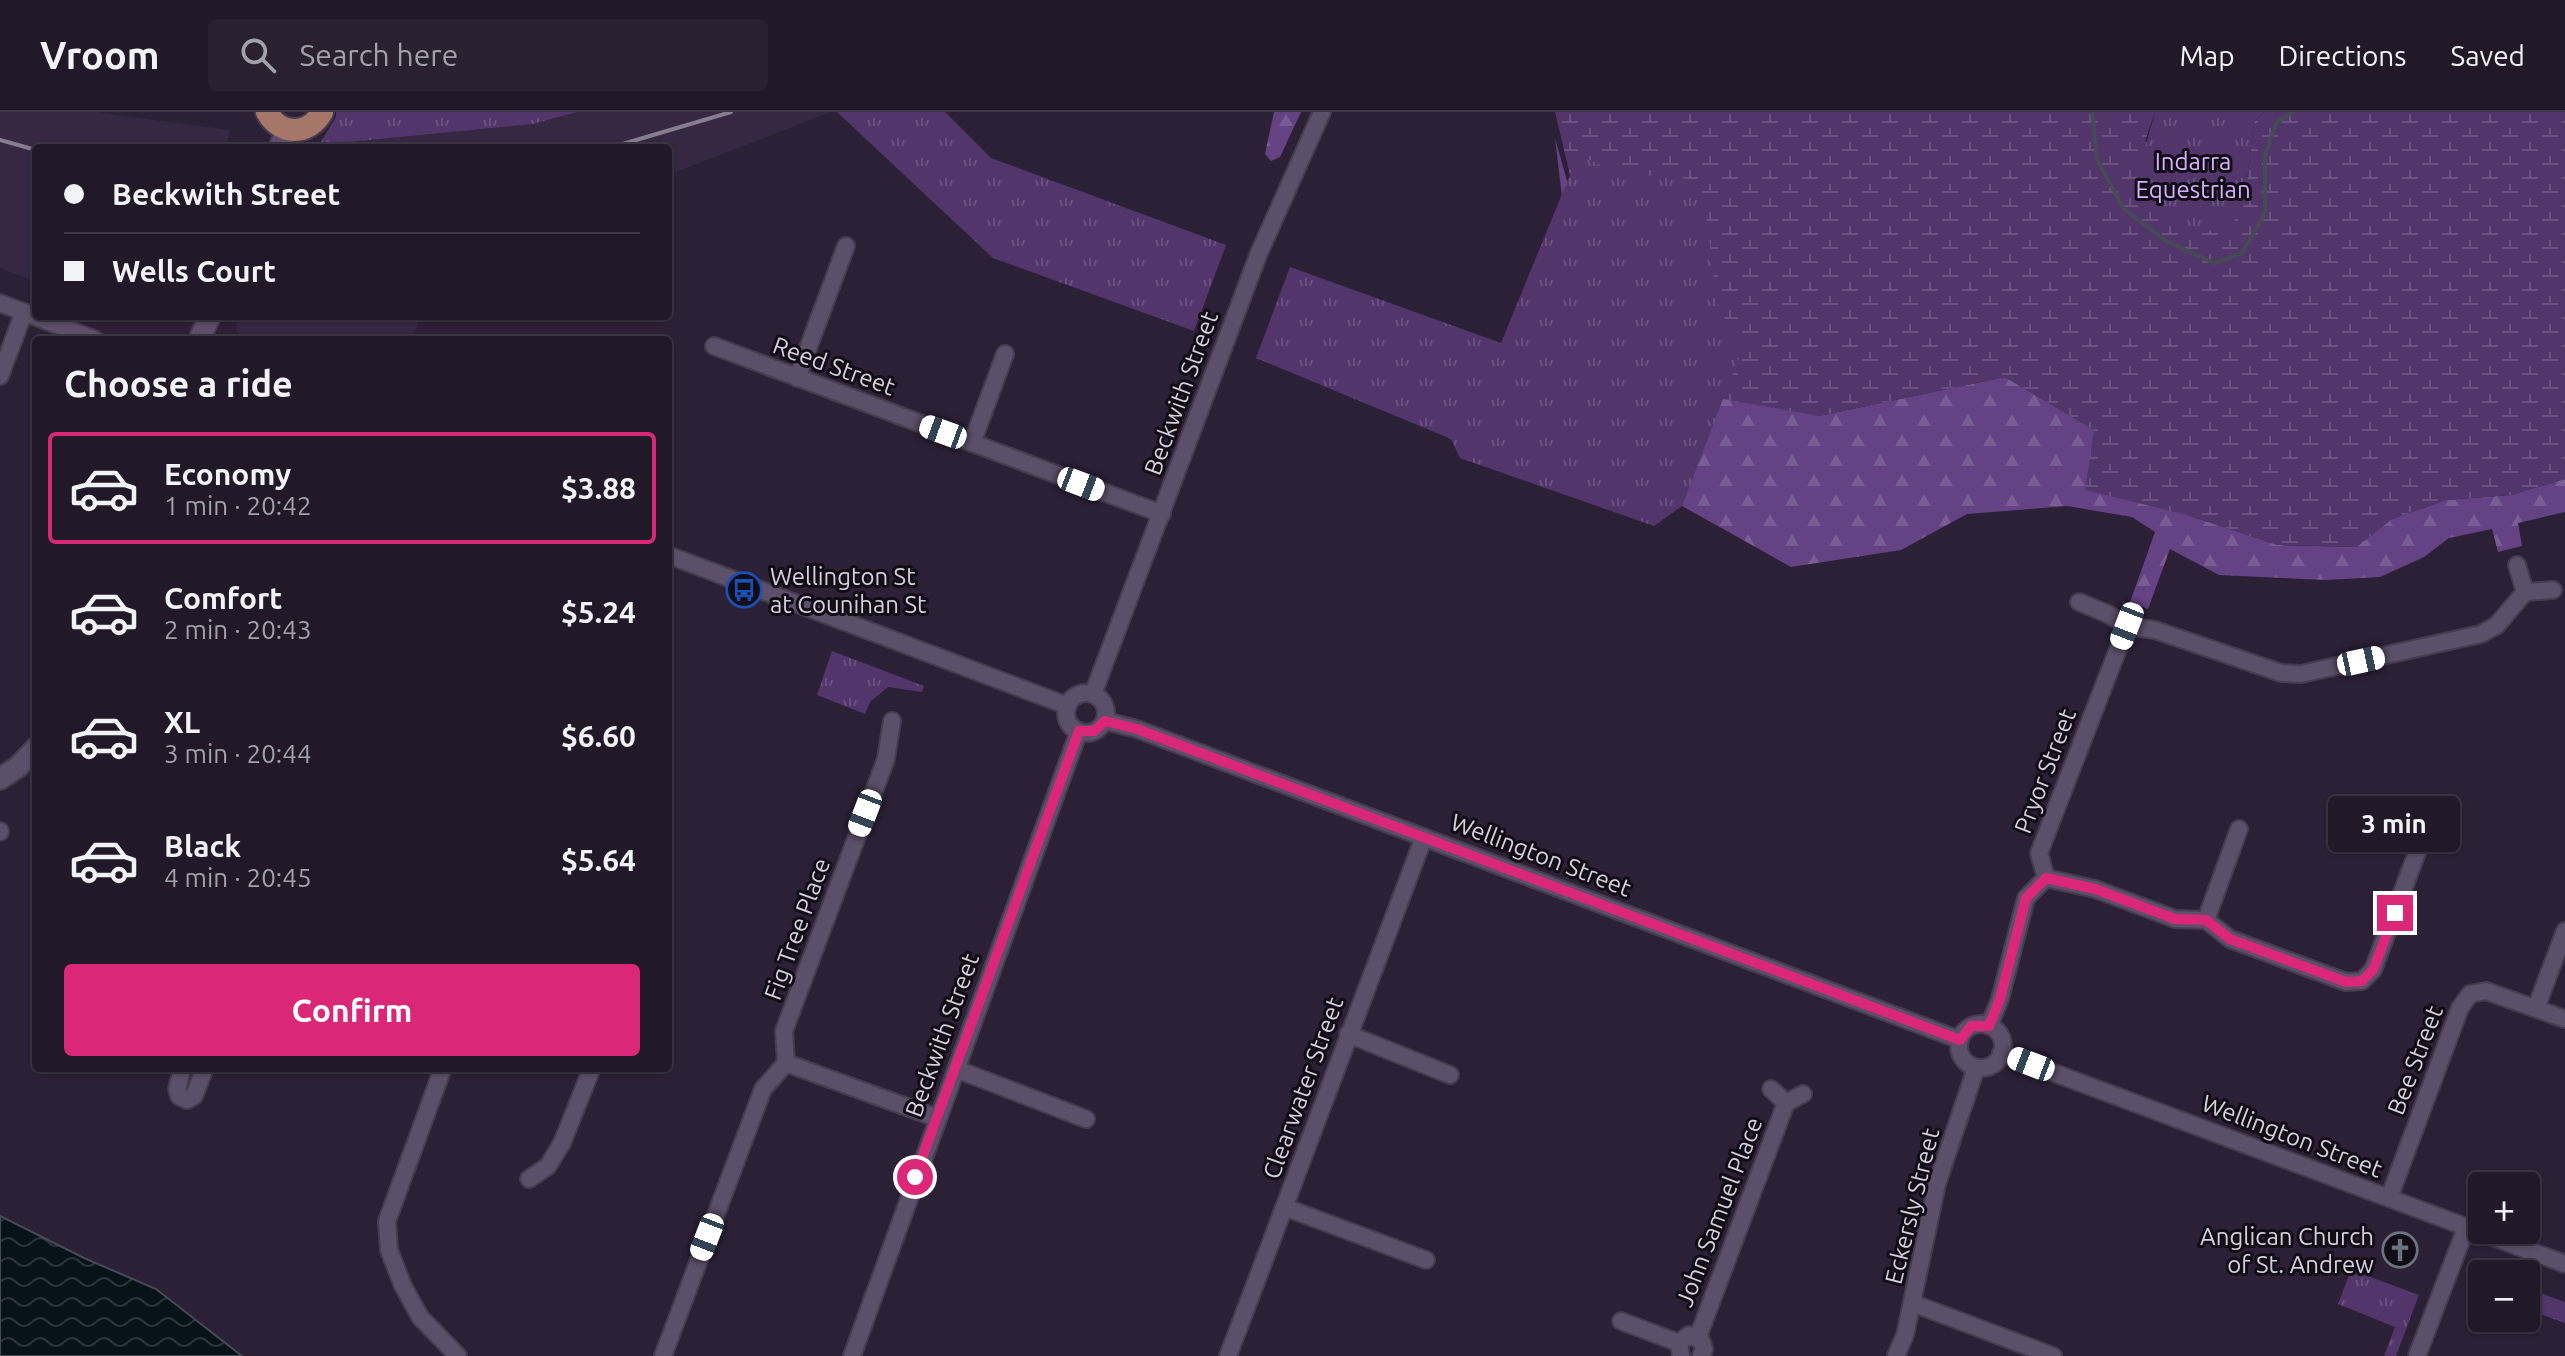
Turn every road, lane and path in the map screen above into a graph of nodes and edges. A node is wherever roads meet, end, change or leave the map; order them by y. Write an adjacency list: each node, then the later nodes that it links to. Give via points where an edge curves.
1 (267, 112): 4 (main road)
2 (322, 112): 4 (main road, via 310,127)
3 (1322, 112): 16 (street, Beckwith Street, via 1259,253)
4 (283, 139)
5 (846, 246): 14 (street)
6 (0, 303): 7 (street)
7 (24, 312): 8 (street); 13 (street)
8 (32, 315)
9 (45, 320): 10 (street)
10 (86, 336)
11 (714, 346): 14 (street, Reed Street)
12 (1005, 354): 15 (street)
13 (0, 376)
14 (797, 378): 15 (street, Reed Street)
15 (972, 443): 16 (street, Reed Street)
16 (1162, 514): 23 (street, Beckwith Street)
17 (672, 557): 24 (street)
18 (2517, 565): 20 (street)
19 (2553, 590): 20 (street)
20 (2525, 592): 22 (street, via 2497,625 2481,634 2301,674 2281,673 2155,630)
21 (2079, 602): 22 (street)
22 (2127, 626): 33 (street, Pryor Street, via 2039,853)
23 (1093, 694): 24 (street, via 1078,695); 26 (street, via 1105,705)
24 (1068, 706): 27 (street, via 1068,721)
25 (892, 721): 42 (street, Fig Tree Place, via 886,759 784,1031)
26 (1105, 721): 27 (street, via 1094,731); 32 (street, Wellington Street)
27 (1079, 731): 44 (street, Beckwith Street)
28 (32, 752): 29 (street)
29 (0, 779)
30 (2427, 826): 34 (street, via 2373,970 2362,981 2346,982 2230,939)
31 (2239, 829): 34 (street)
32 (1424, 837): 39 (street, Clearwater Street); 40 (street, Wellington Street)
33 (2046, 878): 34 (street, via 2095,889 2175,919); 38 (street, via 2026,898)
34 (2206, 920)
35 (2565, 931): 36 (street)
36 (2536, 1008): 37 (street); 56 (street, Bee Street, via 2486,991 2465,998)
37 (2565, 1019)
38 (1989, 1026): 40 (street, via 1971,1026); 41 (street, via 2000,1037)
39 (1348, 1034): 49 (street); 57 (street, Clearwater Street)
40 (1960, 1040): 43 (street, via 1962,1057)
41 (2001, 1053): 43 (street, via 1991,1065); 56 (street, Wellington Street)
42 (786, 1063): 53 (street); 66 (street, via 763,1089)
43 (1976, 1068): 61 (street, Eckersly Street, via 1937,1184)
44 (956, 1069): 53 (street, Beckwith Street); 54 (street)
45 (181, 1072): 46 (street, via 177,1089 187,1100 194,1096)
46 (203, 1072)
47 (442, 1072): 65 (street, via 387,1221 389,1250 403,1286 420,1317)
48 (590, 1072): 55 (street, via 562,1143 548,1166)
49 (1450, 1075)
50 (1771, 1089): 52 (street, John Samuel Place)
51 (1803, 1094): 52 (street, John Samuel Place)
52 (1786, 1103): 64 (street, John Samuel Place)
53 (937, 1118): 67 (street, Beckwith Street)
54 (1086, 1119)
55 (529, 1179)
56 (2389, 1198): 58 (street, Wellington Street)
57 (1284, 1207): 59 (street); 68 (street, Clearwater Street)
58 (2466, 1228): 60 (street, Wellington Street); 71 (street)
59 (1426, 1260)
60 (2565, 1264)
61 (1912, 1303): 69 (street, Eckersly Street); 70 (street)
62 (1621, 1321): 63 (street)
63 (1680, 1349): 64 (street, via 1685,1336)
64 (1703, 1351)
65 (458, 1356)
66 (663, 1356)
67 (852, 1356)
68 (1228, 1356)
69 (1896, 1356)
70 (2053, 1356)
71 (2417, 1356)

